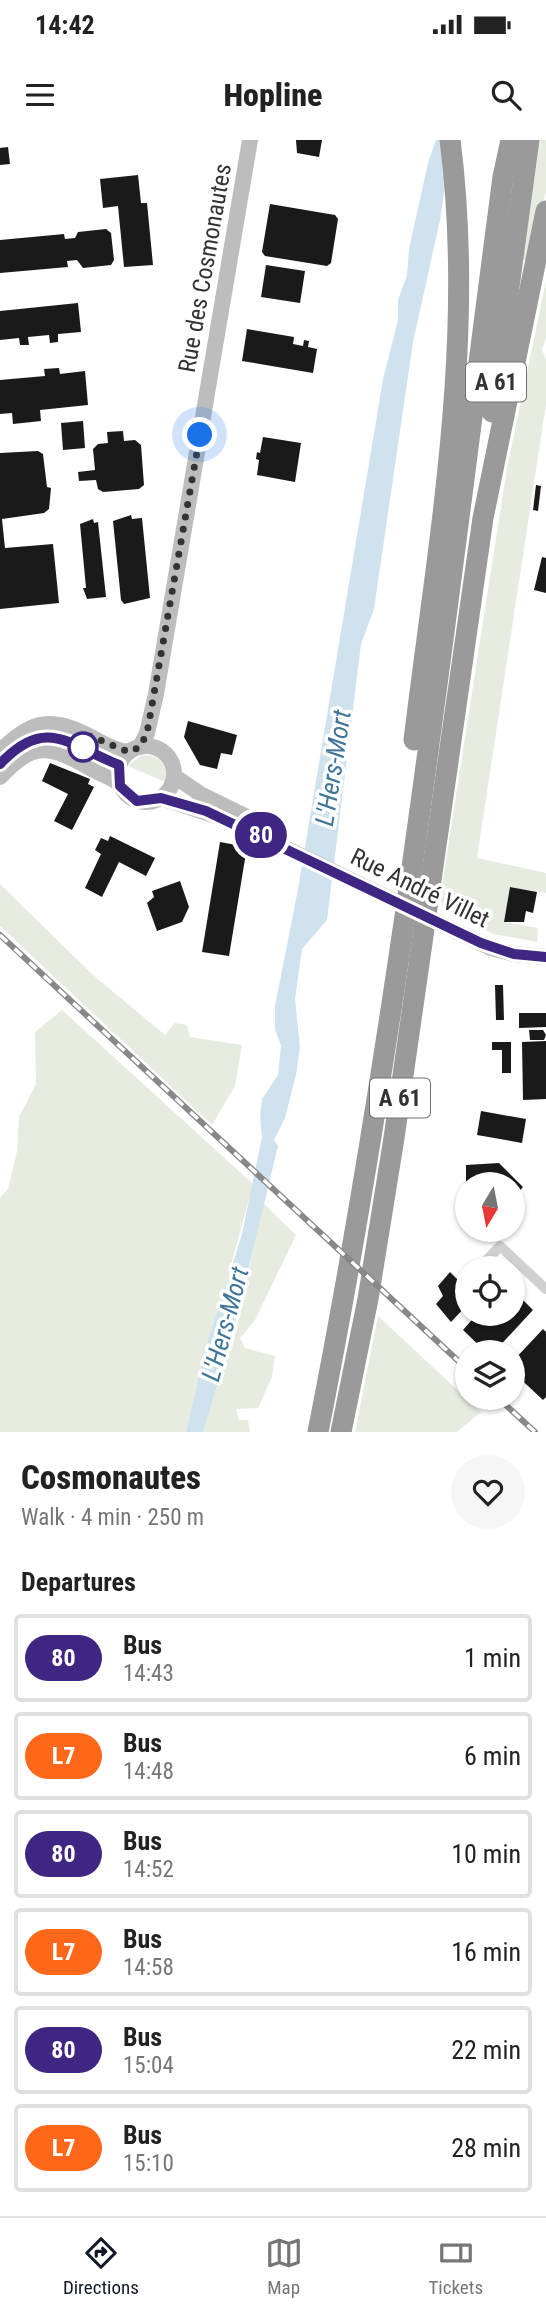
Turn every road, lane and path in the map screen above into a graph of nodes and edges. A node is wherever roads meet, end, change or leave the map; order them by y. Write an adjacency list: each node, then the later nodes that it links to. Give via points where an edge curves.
1 (250, 140): 11 (main road, Rue des Cosmonautes)
2 (450, 140): 21 (highway, via 460,291 453,425)
3 (505, 140): 6 (highway, A 61)
4 (511, 140): 6 (highway)
5 (529, 140): 10 (highway, A 61, via 491,421)
6 (503, 177): 21 (highway, A 61)
7 (546, 211): 9 (highway)
8 (546, 251): 9 (highway)
9 (520, 338): 10 (highway)
10 (483, 517): 29 (highway, A 61, via 373,1270)
11 (156, 694): 12 (main road, Rue des Cosmonautes, via 147,733); 14 (main road, Rue des Cosmonautes)
12 (134, 749): 13 (main road, via 110,747 68,726 50,723 19,733); 14 (main road); 17 (main road, via 119,765)
13 (1, 750)
14 (162, 752): 15 (main road, via 171,762)
15 (174, 776): 18 (main road); 19 (main road, Rue André Villet)
16 (0, 777): 17 (main road, via 31,751 57,751)
17 (119, 783): 18 (main road, via 137,801)
18 (161, 798): 19 (main road, Rue André Villet)
19 (278, 838): 20 (main road, Rue André Villet)
20 (354, 875): 22 (main road, Rue André Villet, via 497,939); 23 (main road, Rue André Villet, via 491,948)
21 (403, 885): 28 (highway, A 61, via 388,1030)
22 (546, 946)
23 (546, 957)
24 (491, 1256): 25 (street, via 499,1246)
25 (510, 1256)
26 (525, 1270): 27 (street)
27 (546, 1289)
28 (318, 1432)
29 (341, 1432)

